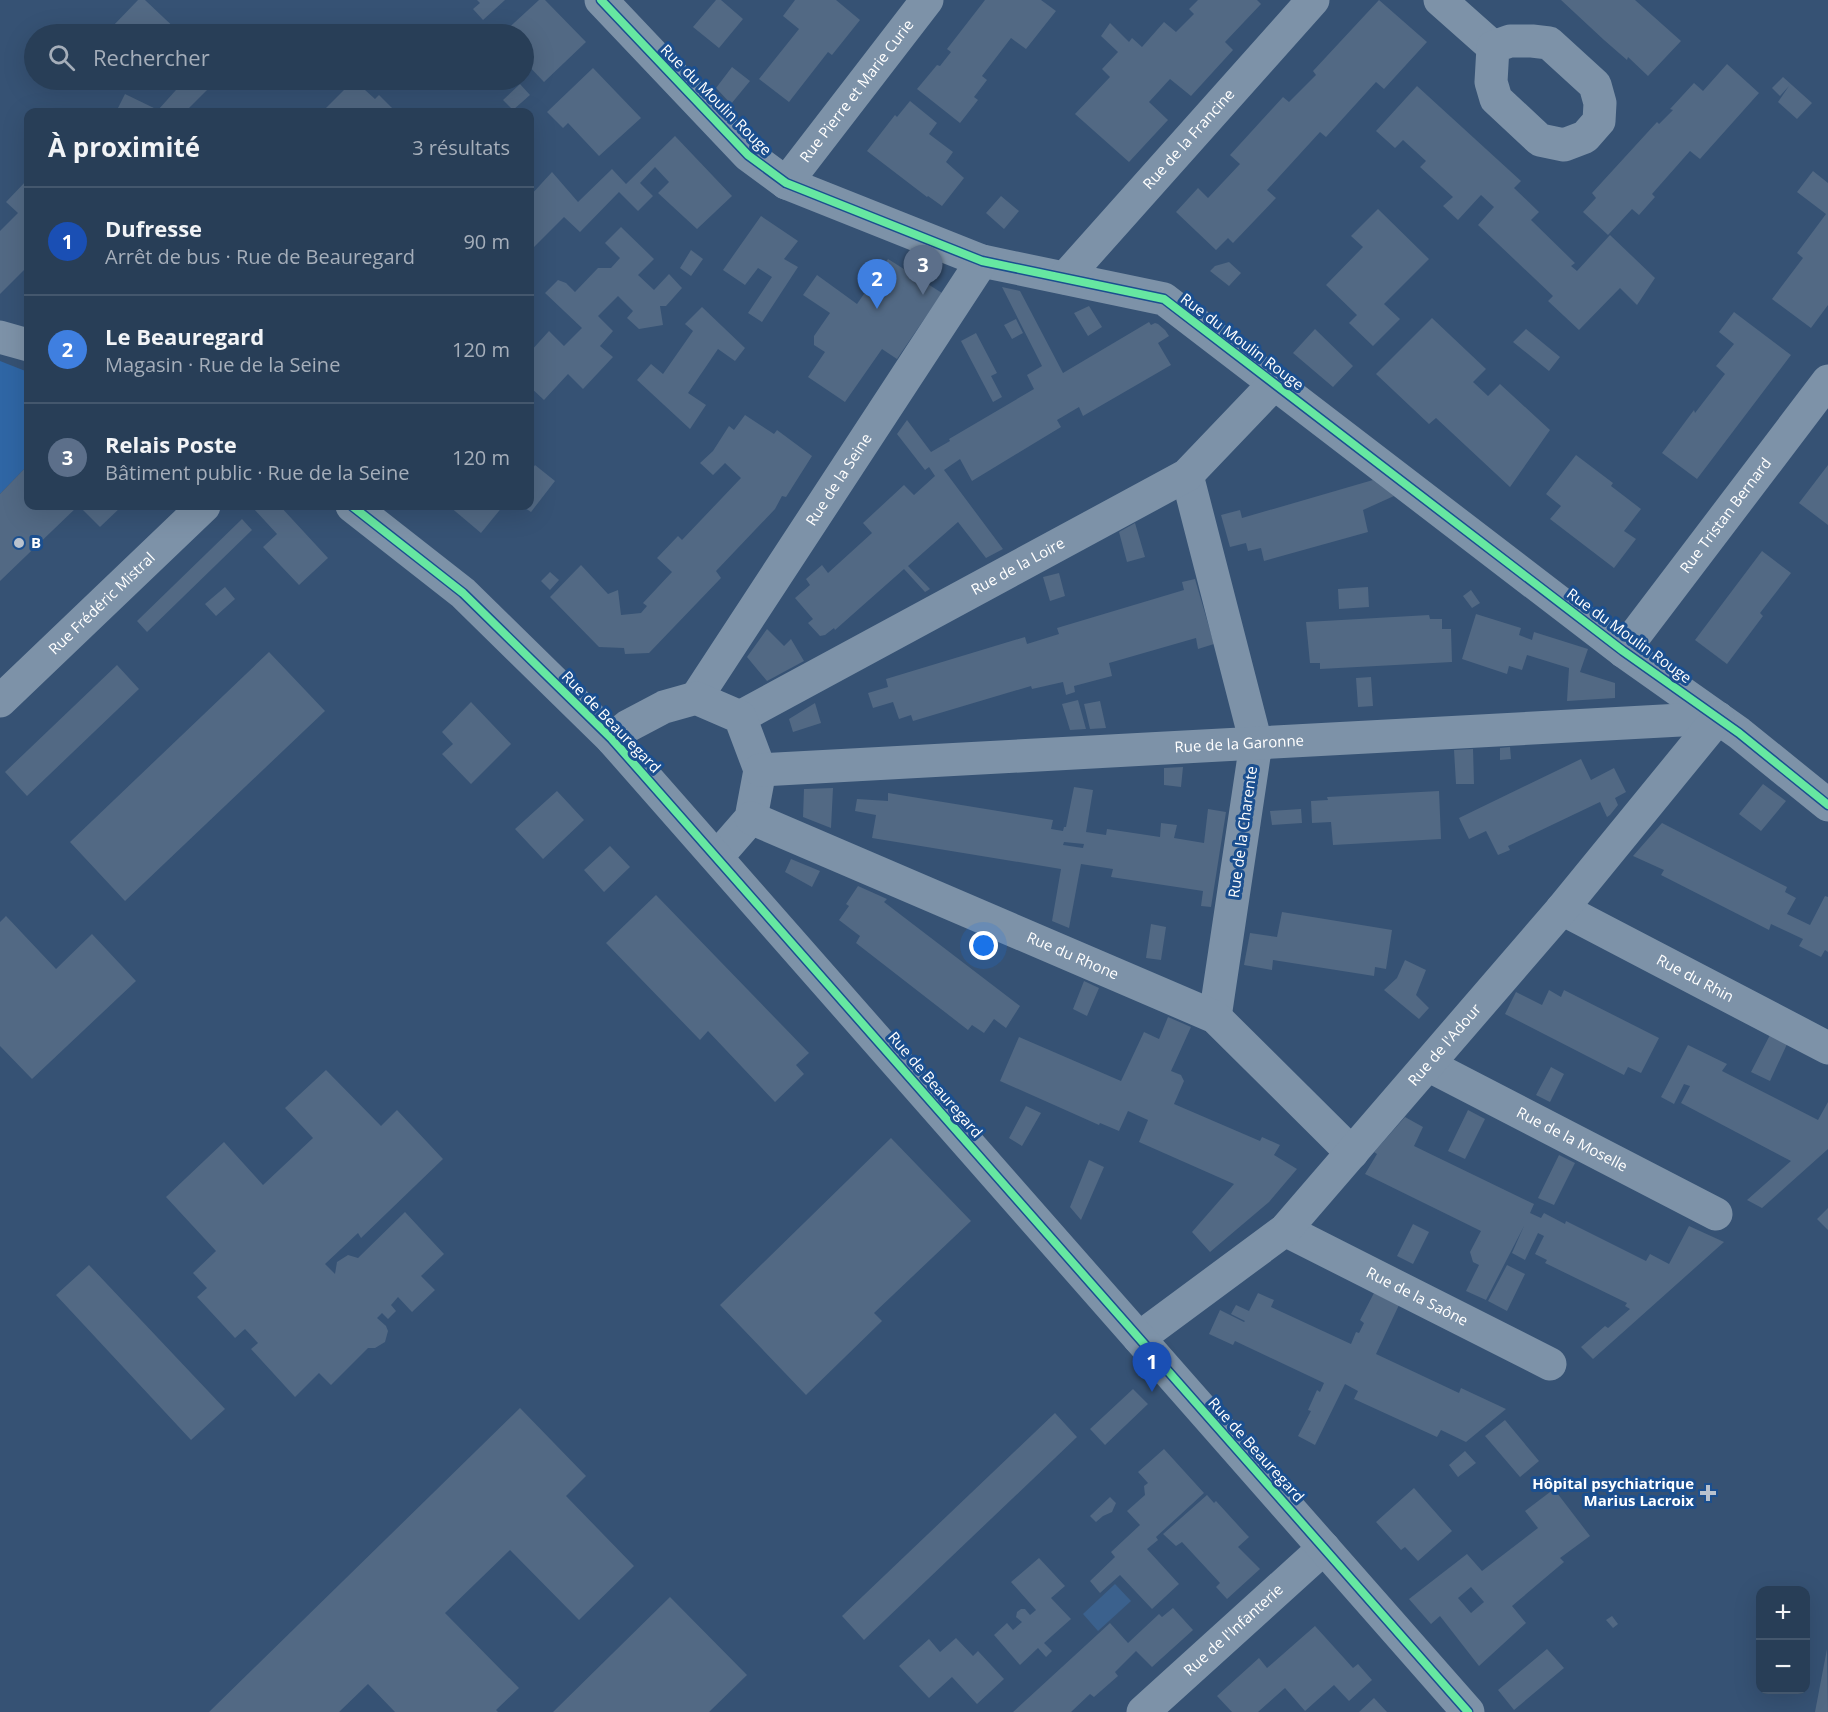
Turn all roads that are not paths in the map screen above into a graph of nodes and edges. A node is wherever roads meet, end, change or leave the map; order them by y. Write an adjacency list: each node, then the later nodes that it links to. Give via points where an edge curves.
1 (600, 0): 6 (street, Rue du Moulin Rouge, via 748,155)
2 (927, 0): 6 (street, Rue Pierre et Marie Curie)
3 (1313, 0): 8 (street, Rue de la Francine)
4 (1440, 0): 5 (street)
5 (1493, 47)
6 (786, 183): 7 (street, Rue du Moulin Rouge)
7 (982, 261): 8 (street, Rue du Moulin Rouge); 17 (street, Rue de la Seine)
8 (1065, 278): 12 (street, Rue du Moulin Rouge, via 1164,299)
9 (0, 337): 10 (street)
10 (24, 344)
11 (1828, 381): 16 (street, Rue Tristan Bernard)
12 (1274, 384): 13 (street, Rue de la Loire); 16 (street, Rue du Moulin Rouge)
13 (1187, 475): 19 (street, Rue de la Loire); 22 (street, Rue de la Charente)
14 (200, 510): 18 (street, Rue Frédéric Mistral)
15 (357, 510): 21 (street, Rue de Beauregard, via 463,593)
16 (1623, 651): 20 (street, Rue du Moulin Rouge)
17 (696, 698): 19 (street); 21 (street, via 664,707)
18 (0, 701)
19 (740, 717): 23 (street)
20 (1718, 718): 22 (street, Rue de la Garonne); 24 (street, Rue du Moulin Rouge); 27 (street, Rue de l'Adour)
21 (612, 739): 26 (street, Rue de Beauregard)
22 (1256, 743): 23 (street, Rue de la Garonne); 28 (street, Rue de la Charente)
23 (760, 770): 25 (street)
24 (1828, 804)
25 (751, 818): 26 (street); 28 (street, Rue du Rhone)
26 (717, 857): 34 (street, Rue de Beauregard)
27 (1562, 909): 29 (street, Rue du Rhin); 30 (street, Rue de l'Adour)
28 (1215, 1017): 31 (street, Rue du Rhone)
29 (1828, 1048)
30 (1428, 1065): 31 (street, Rue de l'Adour); 32 (street, Rue de la Moselle)
31 (1352, 1153): 33 (street, Rue de l'Adour)
32 (1716, 1214)
33 (1286, 1230): 34 (street, Rue de l'Adour); 35 (street, Rue de la Saône)
34 (1139, 1338): 36 (street, Rue de Beauregard)
35 (1550, 1364)
36 (1324, 1548): 37 (street, Rue de l'Infanterie); 38 (street, Rue de Beauregard)
37 (1143, 1712)
38 (1468, 1712)

